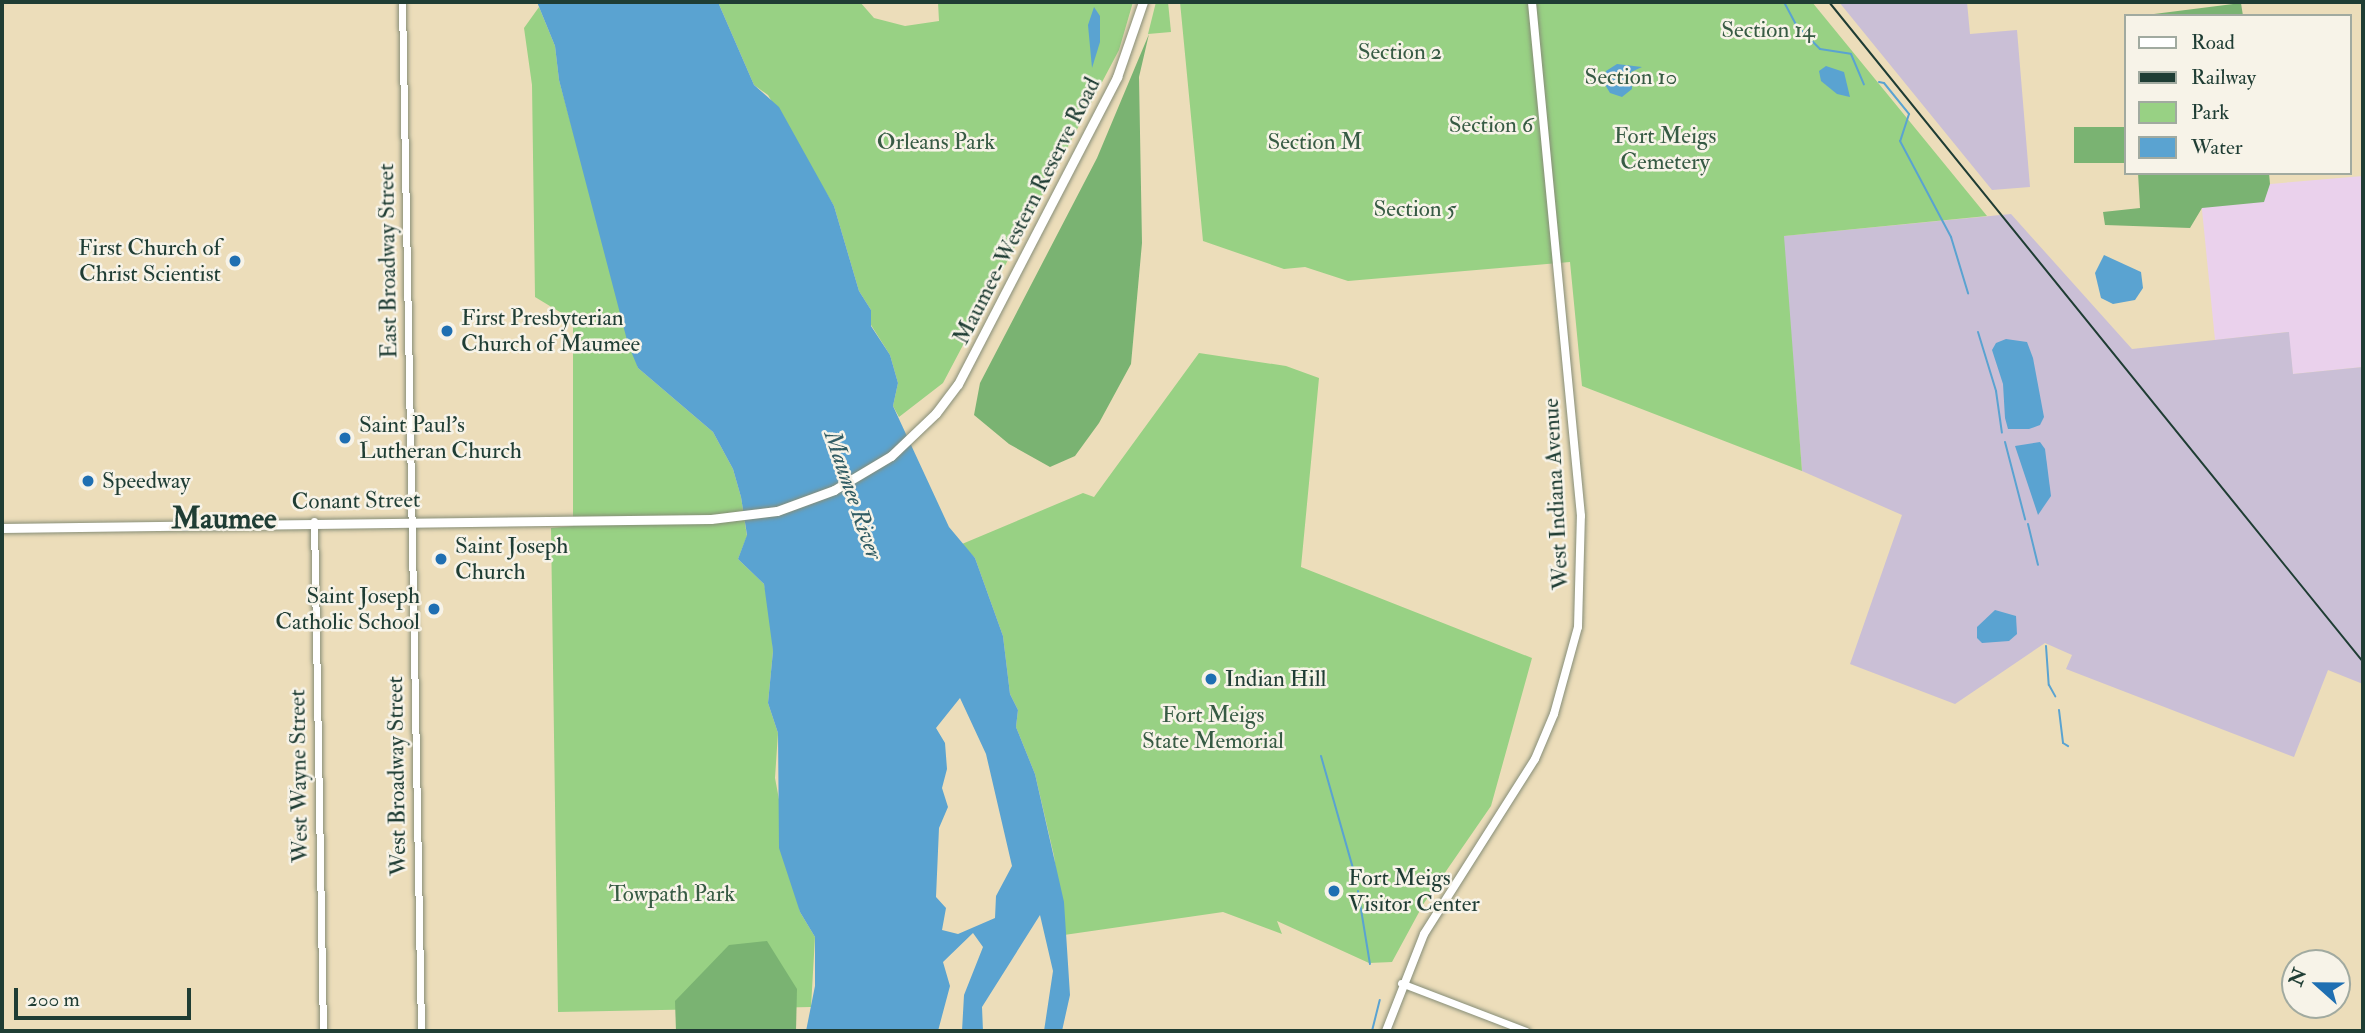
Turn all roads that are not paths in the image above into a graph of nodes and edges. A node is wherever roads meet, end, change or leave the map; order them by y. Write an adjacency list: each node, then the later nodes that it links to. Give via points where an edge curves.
1 (402, 2): 5 (street, East Broadway Street)
2 (1143, 2): 4 (main road, Maumee-Western Reserve Road, via 1117,77 947,401 873,469 822,495 777,511)
3 (1532, 2): 8 (main road, West Indiana Avenue, via 1581,516 1581,603 1567,673 1535,759 1435,916)
4 (711, 519): 5 (main road, Conant Street)
5 (412, 520): 6 (main road, Conant Street); 10 (street, West Broadway Street)
6 (314, 521): 7 (main road, Conant Street); 9 (street, West Wayne Street)
7 (2, 527)
8 (1401, 983): 11 (main road, West Indiana Avenue); 12 (street)
9 (323, 1031)
10 (421, 1031)
11 (1386, 1031)
12 (1527, 1031)

